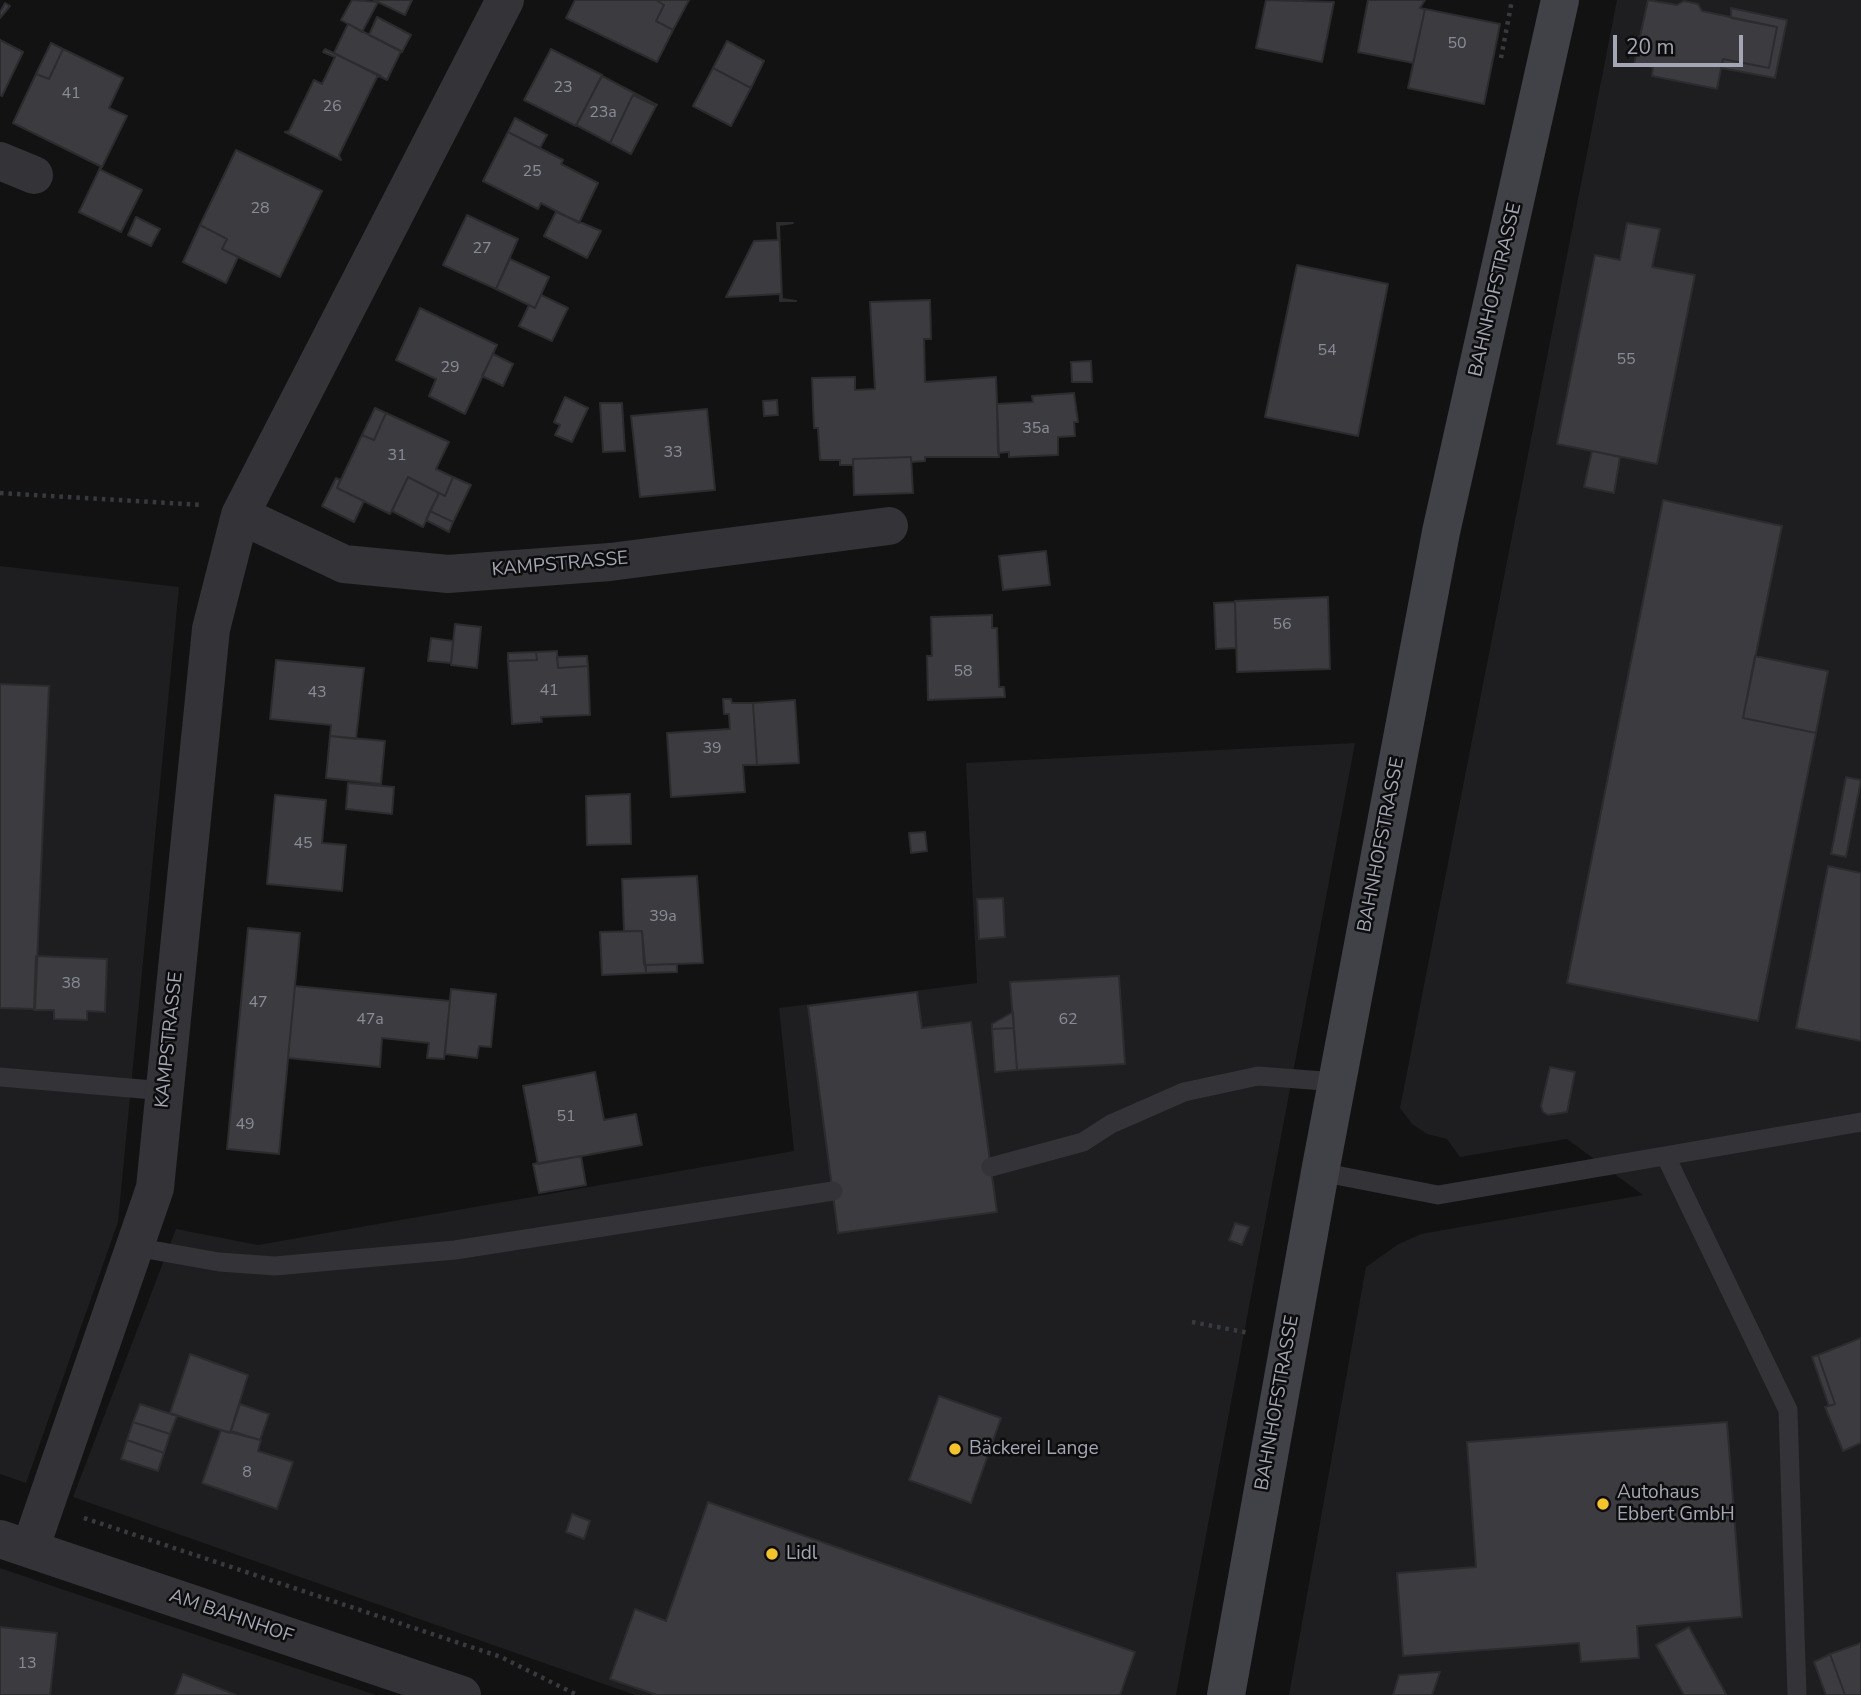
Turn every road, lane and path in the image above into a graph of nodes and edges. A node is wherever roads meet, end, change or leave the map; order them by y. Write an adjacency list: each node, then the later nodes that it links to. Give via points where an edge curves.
1 (505, 0): 4 (street, KAMPSTRASSE)
2 (1560, 0): 7 (main road, BAHNHOFSTRASSE, via 1441,532)
3 (0, 493): 4 (path, via 212,505)
4 (240, 515): 5 (street, KAMPSTRASSE, via 344,564 448,574 610,562); 8 (street, KAMPSTRASSE, via 211,629)
5 (888, 526)
6 (0, 1077): 8 (lane)
7 (1337, 1082): 11 (lane, via 1258,1076 1184,1091 1083,1142); 12 (main road, BAHNHOFSTRASSE)
8 (165, 1091): 14 (street, KAMPSTRASSE, via 155,1188)
9 (1861, 1122): 10 (lane)
10 (1666, 1157): 12 (lane, via 1438,1195); 22 (lane, via 1788,1410)
11 (990, 1167)
12 (1320, 1172): 16 (main road, BAHNHOFSTRASSE)
13 (833, 1191): 14 (lane, via 455,1250 275,1266 219,1262)
14 (135, 1247): 17 (street, KAMPSTRASSE)
15 (1192, 1322): 16 (path)
16 (1289, 1342): 21 (main road, BAHNHOFSTRASSE)
17 (47, 1506): 18 (street, KAMPSTRASSE); 20 (path, via 502,1657)
18 (15, 1544): 19 (street, AM BAHNHOF)
19 (463, 1695)
20 (577, 1695)
21 (1226, 1695)
22 (1797, 1695)

